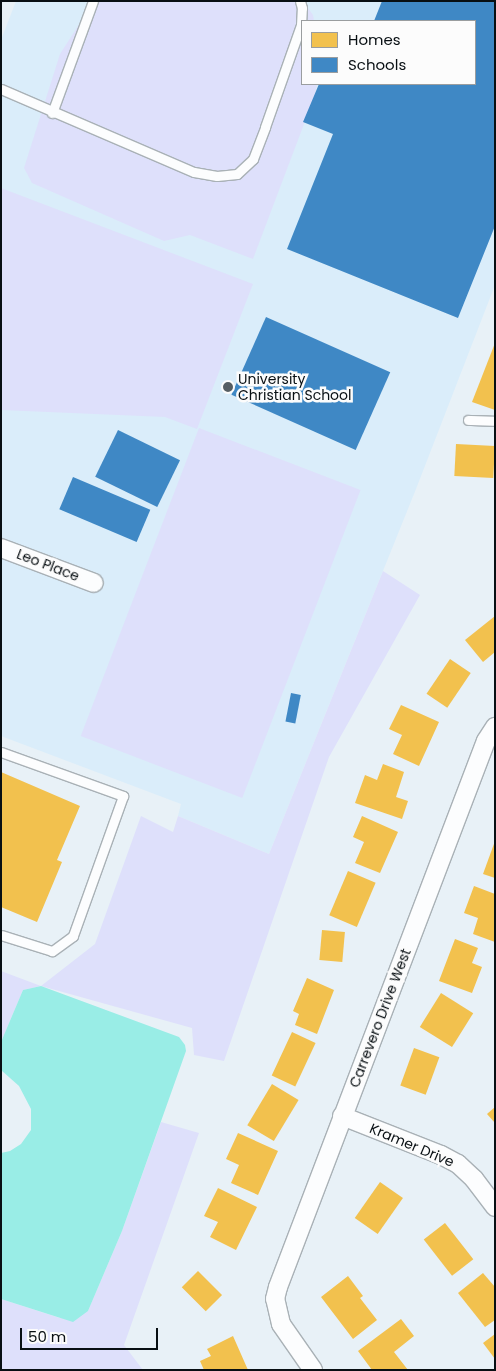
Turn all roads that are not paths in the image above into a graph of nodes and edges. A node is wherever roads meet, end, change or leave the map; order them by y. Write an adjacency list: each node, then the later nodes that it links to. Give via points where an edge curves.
1 (92, 1): 6 (lane)
2 (300, 1): 3 (lane)
3 (302, 20)
4 (301, 27): 6 (lane, via 253,159 237,174 217,176 194,172)
5 (1, 89): 6 (lane)
6 (52, 112)
7 (468, 420): 8 (lane)
8 (495, 421)
9 (1, 548): 10 (street, Leo Place)
10 (94, 583)
11 (495, 727): 14 (street, Carrevero Drive West, via 486,741)
12 (1, 752): 13 (lane, via 122,796 73,936 52,951)
13 (1, 935)
14 (342, 1116): 15 (street, Kramer Drive, via 458,1164); 16 (street, Carrevero Drive West, via 275,1299 276,1312 289,1338)
15 (495, 1207)
16 (313, 1370)

